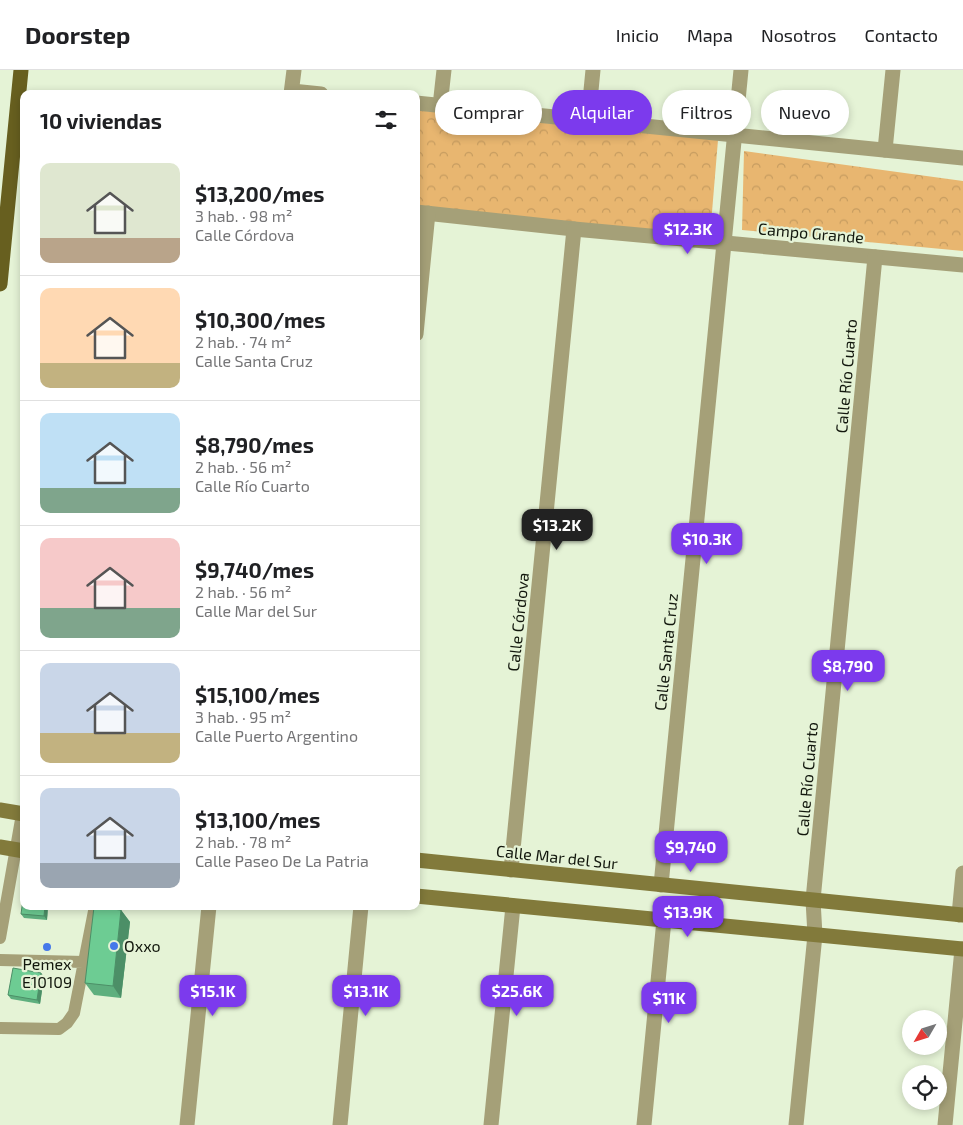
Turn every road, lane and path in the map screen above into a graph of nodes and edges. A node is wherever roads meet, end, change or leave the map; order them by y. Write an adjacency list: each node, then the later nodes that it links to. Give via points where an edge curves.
1 (21, 70): 22 (main road)
2 (294, 70): 7 (street)
3 (444, 70): 8 (street)
4 (593, 70): 9 (street)
5 (741, 70): 10 (street, Calle Santa Cruz)
6 (893, 70): 14 (street)
7 (291, 90)
8 (442, 90)
9 (591, 90)
10 (739, 90)
11 (420, 104): 12 (street)
12 (435, 105)
13 (735, 135): 14 (street); 18 (street, Calle Santa Cruz)
14 (885, 150): 15 (street)
15 (963, 158)
16 (422, 212): 17 (street, Campo Grande); 19 (street)
17 (574, 229): 18 (street, Campo Grande); 28 (street, Calle Córdova)
18 (724, 243): 20 (street, Campo Grande); 30 (street, Calle Santa Cruz)
19 (420, 253)
20 (874, 257): 21 (street, Campo Grande); 32 (street, Calle Río Cuarto)
21 (963, 265)
22 (0, 284)
23 (0, 810): 24 (street)
24 (20, 813)
25 (0, 847): 26 (street)
26 (20, 850): 40 (lane)
27 (420, 860): 28 (street, Calle Mar del Sur)
28 (511, 870): 30 (street, Calle Mar del Sur)
29 (963, 873): 37 (street)
30 (661, 885): 32 (street, Calle Mar del Sur)
31 (420, 896): 33 (street)
32 (813, 900): 37 (street, Calle Mar del Sur); 39 (street, Calle Río Cuarto)
33 (514, 906): 38 (street); 47 (street)
34 (94, 910): 43 (lane)
35 (209, 910): 45 (street)
36 (361, 910): 46 (street)
37 (961, 915)
38 (664, 920): 39 (street); 48 (street)
39 (815, 935): 41 (street); 49 (street, Calle Río Cuarto)
40 (0, 938)
41 (963, 949): 50 (street)
42 (0, 960): 43 (lane)
43 (84, 962): 44 (lane, via 74,1013 67,1023 58,1029)
44 (0, 1028)
45 (186, 1125)
46 (340, 1125)
47 (492, 1125)
48 (644, 1125)
49 (796, 1125)
50 (945, 1125)

